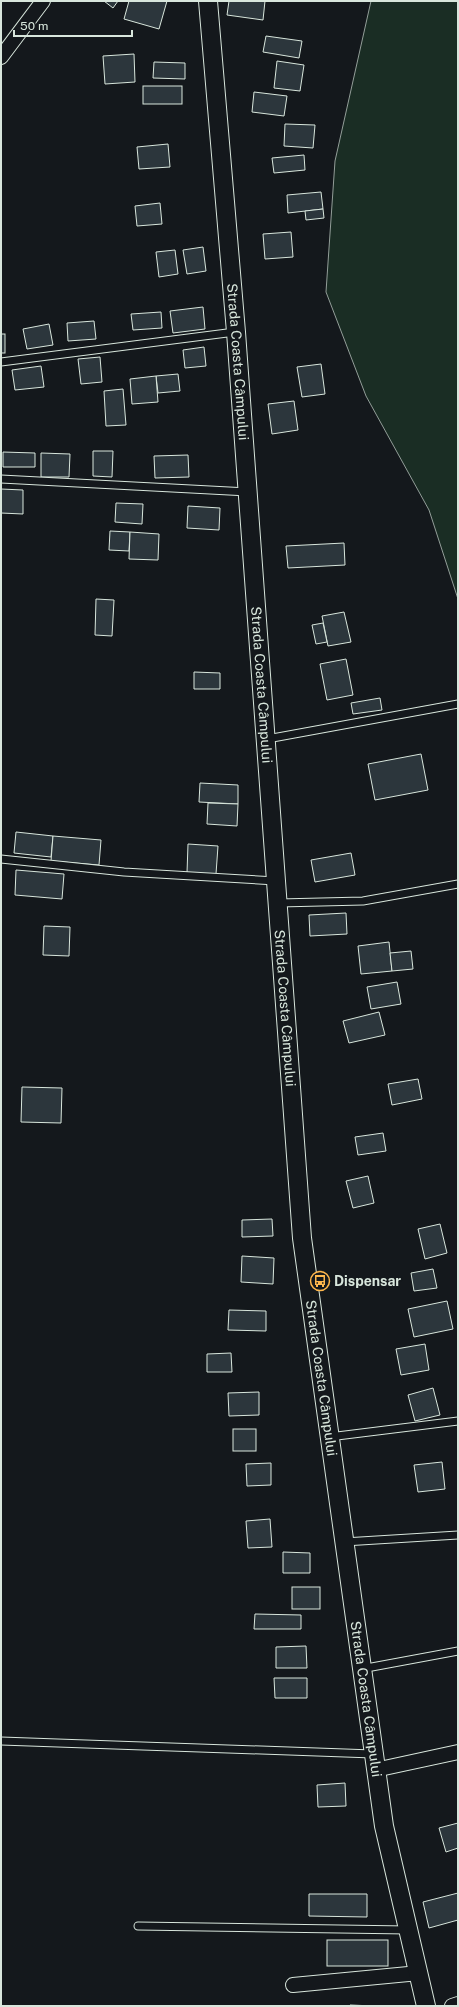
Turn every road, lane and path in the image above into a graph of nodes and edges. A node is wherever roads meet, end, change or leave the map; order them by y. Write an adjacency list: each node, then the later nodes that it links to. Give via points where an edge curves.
1 (43, 1): 3 (street)
2 (208, 1): 4 (street, Strada Coasta Câmpului)
3 (1, 58)
4 (236, 332): 5 (lane); 7 (street, Strada Coasta Câmpului)
5 (1, 362)
6 (1, 479): 7 (lane)
7 (248, 492): 9 (street, Strada Coasta Câmpului)
8 (458, 704): 9 (lane)
9 (267, 739): 11 (street, Strada Coasta Câmpului)
10 (1, 859): 11 (lane, via 124,872)
11 (277, 881): 13 (street, Strada Coasta Câmpului)
12 (458, 884): 13 (lane, via 363,901)
13 (279, 903): 15 (street, Strada Coasta Câmpului, via 302,1238)
14 (458, 1421): 15 (lane)
15 (329, 1438): 17 (street, Strada Coasta Câmpului)
16 (458, 1535): 17 (lane)
17 (343, 1542): 19 (street, Strada Coasta Câmpului)
18 (458, 1651): 19 (lane)
19 (361, 1669): 22 (street, Strada Coasta Câmpului)
20 (1, 1741): 22 (lane)
21 (458, 1752): 22 (street)
22 (374, 1762): 24 (street, Strada Coasta Câmpului, via 384,1826)
23 (138, 1926): 24 (lane)
24 (408, 1930): 25 (street, Strada Coasta Câmpului)
25 (419, 1974): 26 (street); 28 (street, Strada Coasta Câmpului)
26 (293, 1985)
27 (458, 2004): 29 (street)
28 (426, 2006)
29 (452, 2006)

